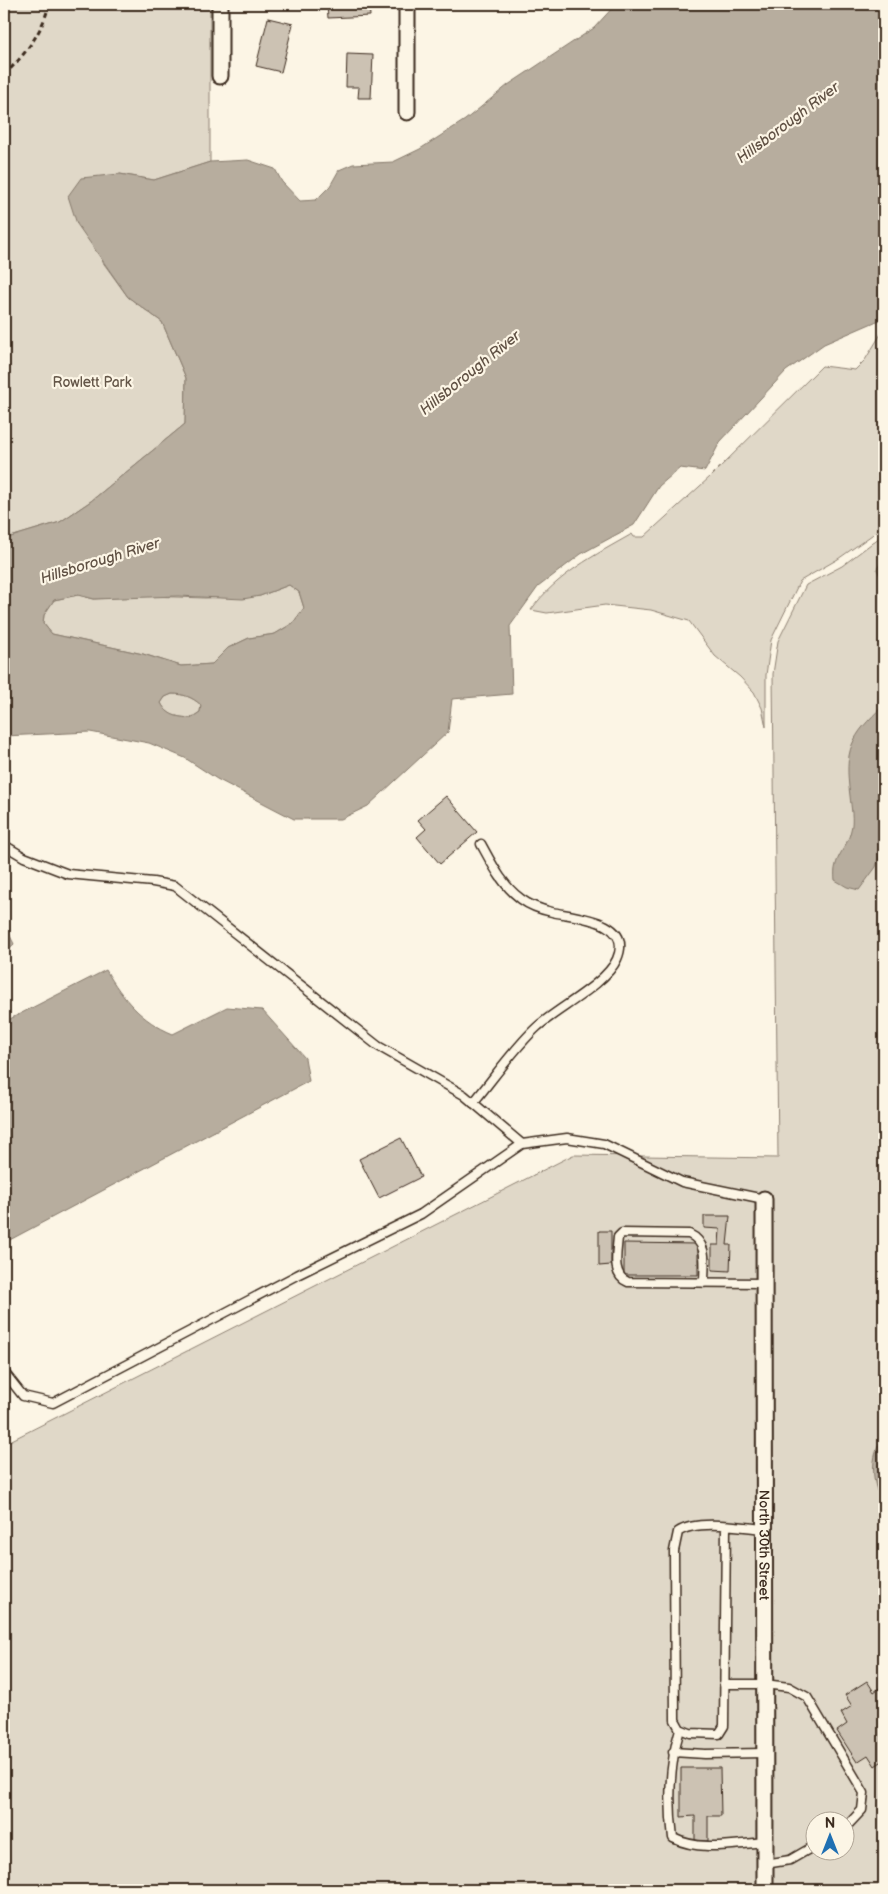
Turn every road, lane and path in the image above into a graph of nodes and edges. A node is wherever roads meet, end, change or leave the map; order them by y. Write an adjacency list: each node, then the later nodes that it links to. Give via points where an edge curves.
1 (49, 4): 4 (path, via 44,22 33,41)
2 (220, 4): 5 (street)
3 (407, 4): 6 (street)
4 (4, 75)
5 (220, 76)
6 (407, 112)
7 (481, 844): 9 (lane, via 509,889 523,900 550,912 598,921 613,932 620,948 614,966 536,1028)
8 (4, 845): 9 (lane, via 24,858 68,874 175,886 378,1046)
9 (473, 1102): 10 (lane)
10 (522, 1144): 11 (lane, via 567,1138 604,1144 682,1182); 14 (lane, via 421,1214 297,1274 53,1403 23,1396)
11 (764, 1199): 13 (street, North 30th Street)
12 (704, 1283): 12 (lane, via 623,1280 617,1272 618,1238 622,1233 689,1234 699,1238 704,1248); 13 (lane)
13 (764, 1283): 16 (street, North 30th Street)
14 (4, 1372)
15 (726, 1526): 16 (lane); 17 (lane); 19 (lane, via 685,1527 678,1532 674,1551 675,1720)
16 (764, 1528): 18 (street, North 30th Street)
17 (724, 1684): 18 (lane); 19 (lane, via 724,1726 719,1734 690,1733)
18 (764, 1684): 21 (street, North 30th Street); 22 (lane, via 789,1687 807,1697 864,1793 862,1810)
19 (680, 1729): 20 (lane)
20 (673, 1752): 21 (lane); 23 (lane, via 669,1806 673,1838 684,1844 703,1847)
21 (764, 1753): 23 (street, North 30th Street)
22 (856, 1816)
23 (765, 1842): 25 (street, North 30th Street)
24 (806, 1851): 25 (lane, via 790,1860)
25 (765, 1864): 26 (street, North 30th Street)
26 (765, 1890)

